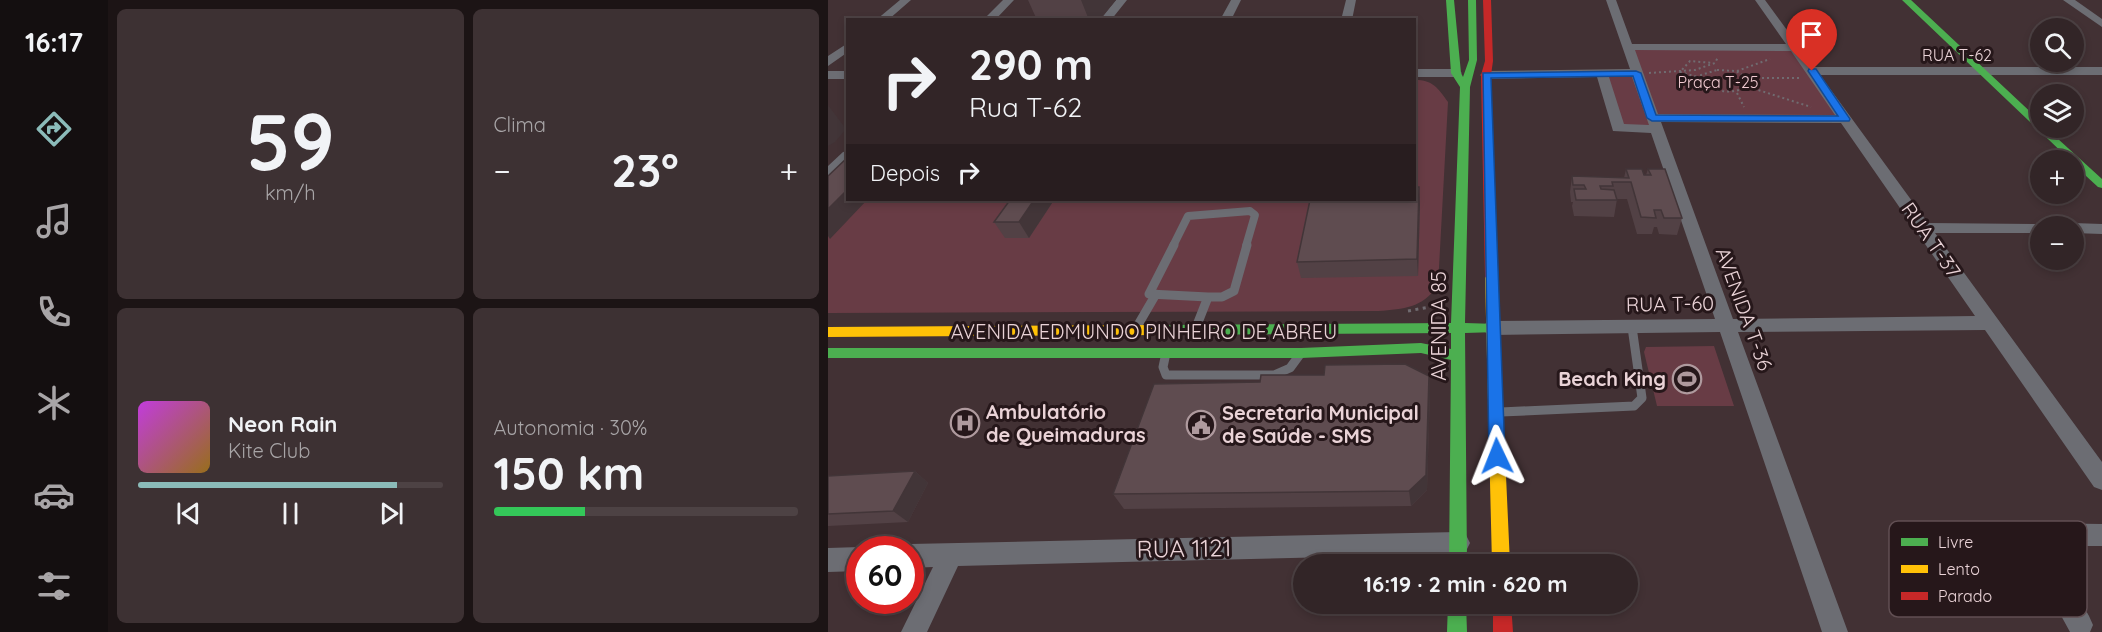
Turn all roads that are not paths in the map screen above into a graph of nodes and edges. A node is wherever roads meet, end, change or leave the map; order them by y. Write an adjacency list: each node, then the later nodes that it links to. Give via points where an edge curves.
1 (906, 0): 15 (street)
2 (1009, 0): 16 (street)
3 (1122, 0): 17 (street)
4 (1236, 0): 18 (street)
5 (1351, 0): 19 (street)
6 (1450, 0): 28 (main road)
7 (1472, 0): 35 (main road, AVENIDA 85, via 1473,60)
8 (1479, 0): 33 (main road)
9 (1487, 0): 33 (main road)
10 (1611, 0): 21 (street, AVENIDA T-36)
11 (1760, 0): 23 (street, RUA T-37)
12 (1906, 0): 25 (main road)
13 (1920, 0): 25 (main road)
14 (2068, 0): 20 (street)
15 (884, 18)
16 (990, 18)
17 (1108, 18)
18 (1226, 18)
19 (1346, 18)
20 (2102, 24)
21 (1627, 47): 23 (street); 30 (street, AVENIDA T-36)
22 (846, 48): 24 (street)
23 (1796, 48): 34 (street, RUA T-37)
24 (828, 62)
25 (1988, 71): 26 (street, RUA T-62); 34 (street, RUA T-62); 36 (main road); 37 (main road)
26 (2102, 71)
27 (1416, 73): 28 (street)
28 (1456, 73): 35 (main road)
29 (1602, 73): 30 (street); 33 (street); 39 (street, via 1618,128)
30 (1642, 73): 39 (street, AVENIDA T-36)
31 (828, 75): 32 (street)
32 (846, 75)
33 (1486, 75): 56 (main road)
34 (1808, 75): 38 (street, RUA T-37)
35 (1465, 87): 55 (main road, AVENIDA 85)
36 (2030, 104)
37 (2030, 115)
38 (1845, 119): 39 (street); 46 (street, RUA T-37)
39 (1654, 123): 53 (street, AVENIDA T-36)
40 (2053, 138): 45 (main road)
41 (2067, 138): 43 (main road)
42 (846, 157): 44 (street)
43 (2102, 169)
44 (828, 174)
45 (2102, 185)
46 (1922, 228): 47 (street); 52 (street, RUA T-37)
47 (2030, 228)
48 (2084, 228): 49 (street)
49 (2102, 228)
50 (1152, 294): 51 (lane); 51 (lane, via 1188,216 1250,211 1255,215 1234,291 1222,297); 57 (lane, via 1140,307)
51 (1208, 297): 58 (lane)
52 (1990, 323): 53 (street, RUA T-60); 65 (street, RUA T-37)
53 (1726, 326): 54 (street, RUA T-60); 82 (street, AVENIDA T-36)
54 (1632, 327): 56 (street, RUA T-60); 64 (lane, via 1642,398 1634,406)
55 (1458, 328): 56 (main road, RUA T-60); 58 (main road, AVENIDA EDMUNDO PINHEIRO DE ABREU); 63 (main road, AVENIDA 85)
56 (1492, 328): 64 (main road)
57 (1132, 330): 58 (main road, AVENIDA EDMUNDO PINHEIRO DE ABREU); 59 (main road, AVENIDA EDMUNDO PINHEIRO DE ABREU)
58 (1195, 330)
59 (828, 332)
60 (828, 352): 61 (main road, AVENIDA EDMUNDO PINHEIRO DE ABREU)
61 (1166, 353): 62 (main road, AVENIDA EDMUNDO PINHEIRO DE ABREU); 62 (lane, via 1166,375 1274,375 1293,367)
62 (1301, 353): 63 (main road, AVENIDA EDMUNDO PINHEIRO DE ABREU, via 1421,348)
63 (1459, 356): 70 (main road, AVENIDA 85)
64 (1496, 412): 71 (main road)
65 (2102, 480)
66 (2087, 535): 67 (street)
67 (2102, 535)
68 (952, 554): 69 (street, RUA 1121); 72 (street, RUA 1121); 79 (street)
69 (1293, 554)
70 (1458, 554)
71 (1501, 554)
72 (924, 555)
73 (846, 559): 74 (street)
74 (828, 560)
75 (1457, 614): 80 (main road)
76 (1502, 614): 81 (main road)
77 (2076, 617): 78 (street)
78 (2080, 625)
79 (914, 632)
80 (1457, 632)
81 (1503, 632)
82 (1835, 632)

